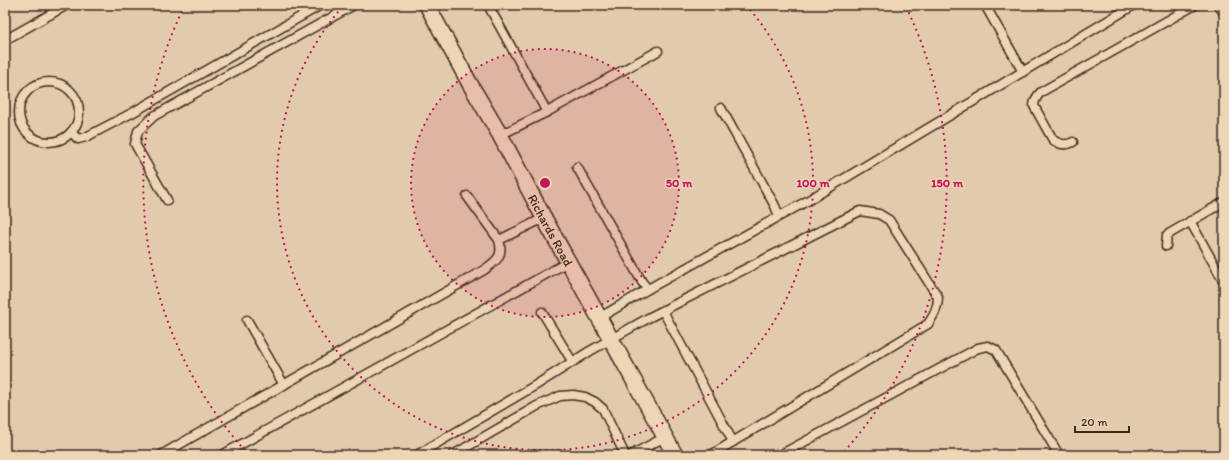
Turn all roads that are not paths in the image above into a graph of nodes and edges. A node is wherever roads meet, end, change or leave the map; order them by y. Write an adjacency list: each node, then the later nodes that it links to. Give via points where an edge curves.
1 (67, 5): 11 (lane)
2 (321, 5): 16 (lane, via 86,137 78,139)
3 (354, 5): 21 (lane, via 154,116 138,131 135,144)
4 (426, 5): 17 (street, Richards Road)
5 (488, 5): 15 (lane)
6 (985, 5): 13 (lane)
7 (1134, 5): 13 (lane)
8 (1195, 5): 18 (lane, via 1037,96 1034,106 1053,140 1064,145)
9 (1218, 5): 10 (lane)
10 (1224, 13)
11 (5, 40)
12 (658, 51): 15 (lane)
13 (1023, 72): 23 (lane)
14 (721, 108): 23 (lane)
15 (547, 112): 17 (lane)
16 (71, 132): 16 (lane, via 62,140 50,142 38,140 28,134 21,124 18,113 20,101 27,91 36,84 48,81 60,83 70,89 77,99 80,111)
17 (500, 135): 24 (street, Richards Road)
18 (1073, 142)
19 (577, 167): 30 (lane)
20 (467, 196): 26 (lane)
21 (166, 200)
22 (1224, 202): 25 (lane)
23 (779, 216): 30 (lane)
24 (544, 218): 26 (lane); 28 (street, Richards Road)
25 (1190, 221): 27 (lane, via 1167,235); 29 (lane)
26 (499, 240): 37 (lane, via 502,248 498,260 484,270)
27 (1166, 246)
28 (568, 262): 33 (street, Richards Road); 40 (lane)
29 (1224, 282)
30 (648, 289): 33 (lane)
31 (662, 311): 35 (lane); 39 (lane); 39 (lane, via 860,211 879,214 889,220 938,297 935,314 928,324)
32 (542, 312): 36 (lane)
33 (599, 318): 35 (street, Richards Road)
34 (247, 320): 37 (lane)
35 (611, 340): 36 (lane); 38 (street, Richards Road)
36 (572, 362): 43 (lane)
37 (284, 385): 41 (lane)
38 (665, 437): 46 (lane); 47 (street, Richards Road)
39 (733, 442): 48 (lane)
40 (234, 452): 42 (lane)
41 (161, 455)
42 (222, 455)
43 (417, 455)
44 (453, 455): 45 (lane, via 537,406 560,396 573,395 585,397 603,409)
45 (625, 455)
46 (631, 455)
47 (674, 455)
48 (711, 455)
49 (780, 455): 50 (lane, via 978,348 988,346 996,350)
50 (1059, 455)

